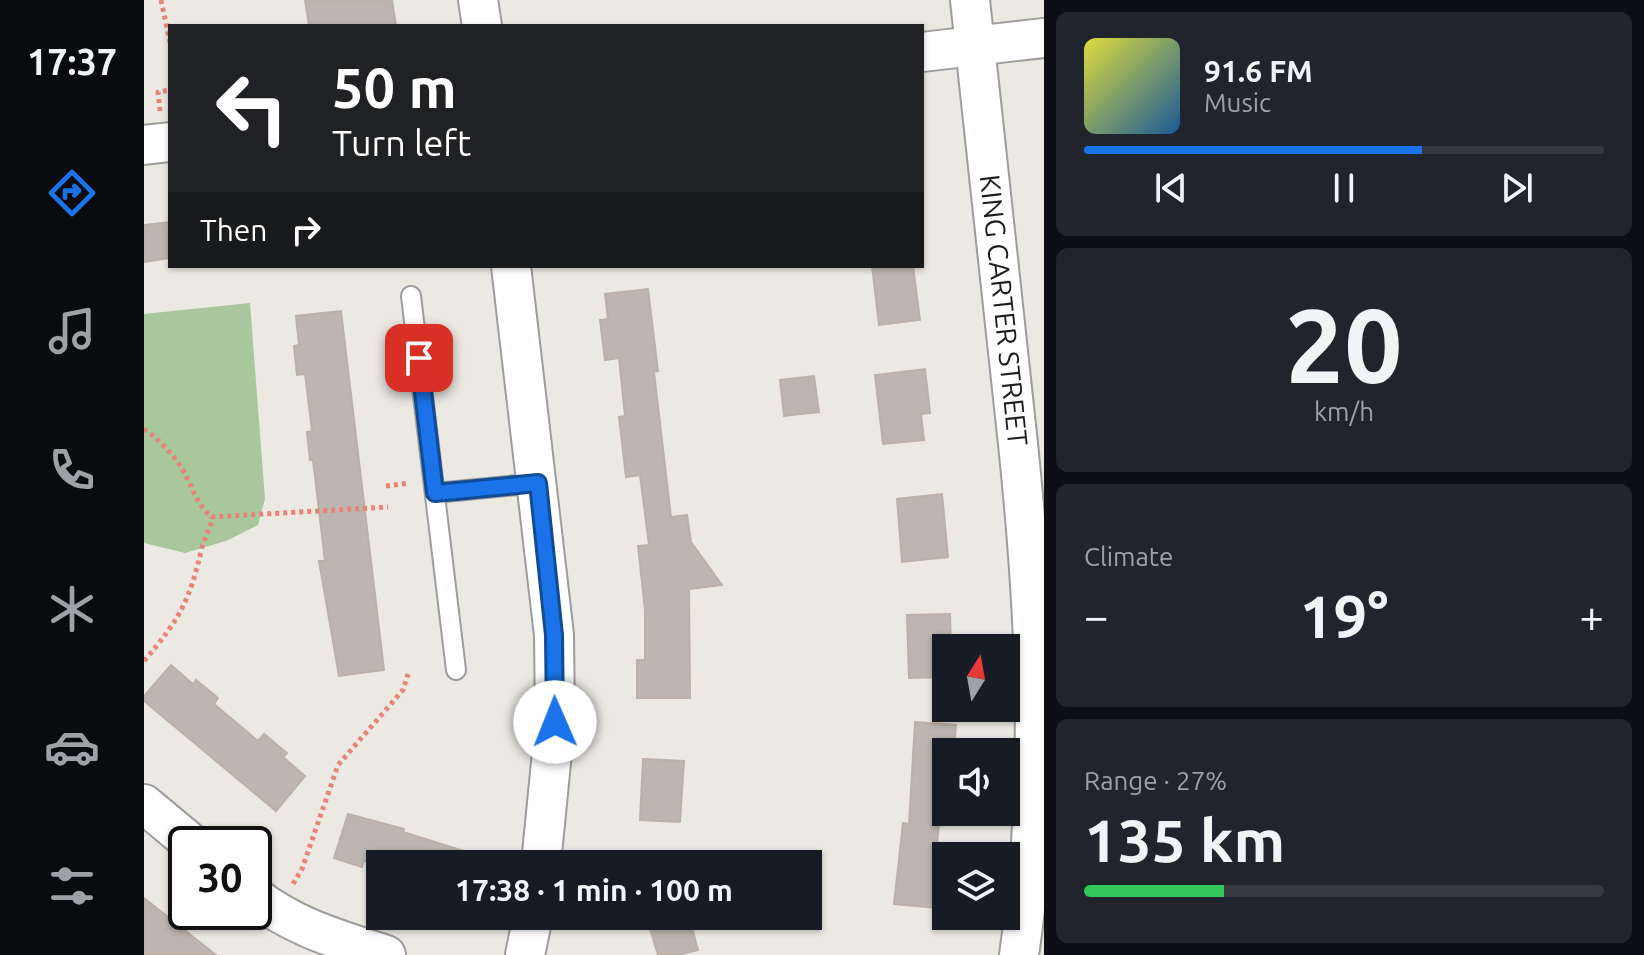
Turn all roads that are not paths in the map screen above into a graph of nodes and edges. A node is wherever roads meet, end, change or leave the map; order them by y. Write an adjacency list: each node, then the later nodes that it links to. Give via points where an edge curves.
1 (478, 0): 3 (street)
2 (970, 0): 5 (street, KING CARTER STREET)
3 (482, 24)
4 (1044, 38): 5 (street)
5 (975, 45): 6 (street); 21 (street, KING CARTER STREET, via 1036,621 1041,736 1037,831)
6 (924, 52)
7 (168, 142): 8 (street)
8 (144, 145)
9 (511, 268): 11 (street)
10 (411, 296): 12 (lane)
11 (538, 483): 12 (lane); 16 (street, via 554,635 555,722)
12 (435, 493): 13 (lane)
13 (456, 670)
14 (144, 804): 15 (street)
15 (170, 826)
16 (542, 850)
17 (272, 909): 19 (street, via 310,931)
18 (530, 930): 20 (street)
19 (386, 955)
20 (525, 955)
21 (1019, 955)

